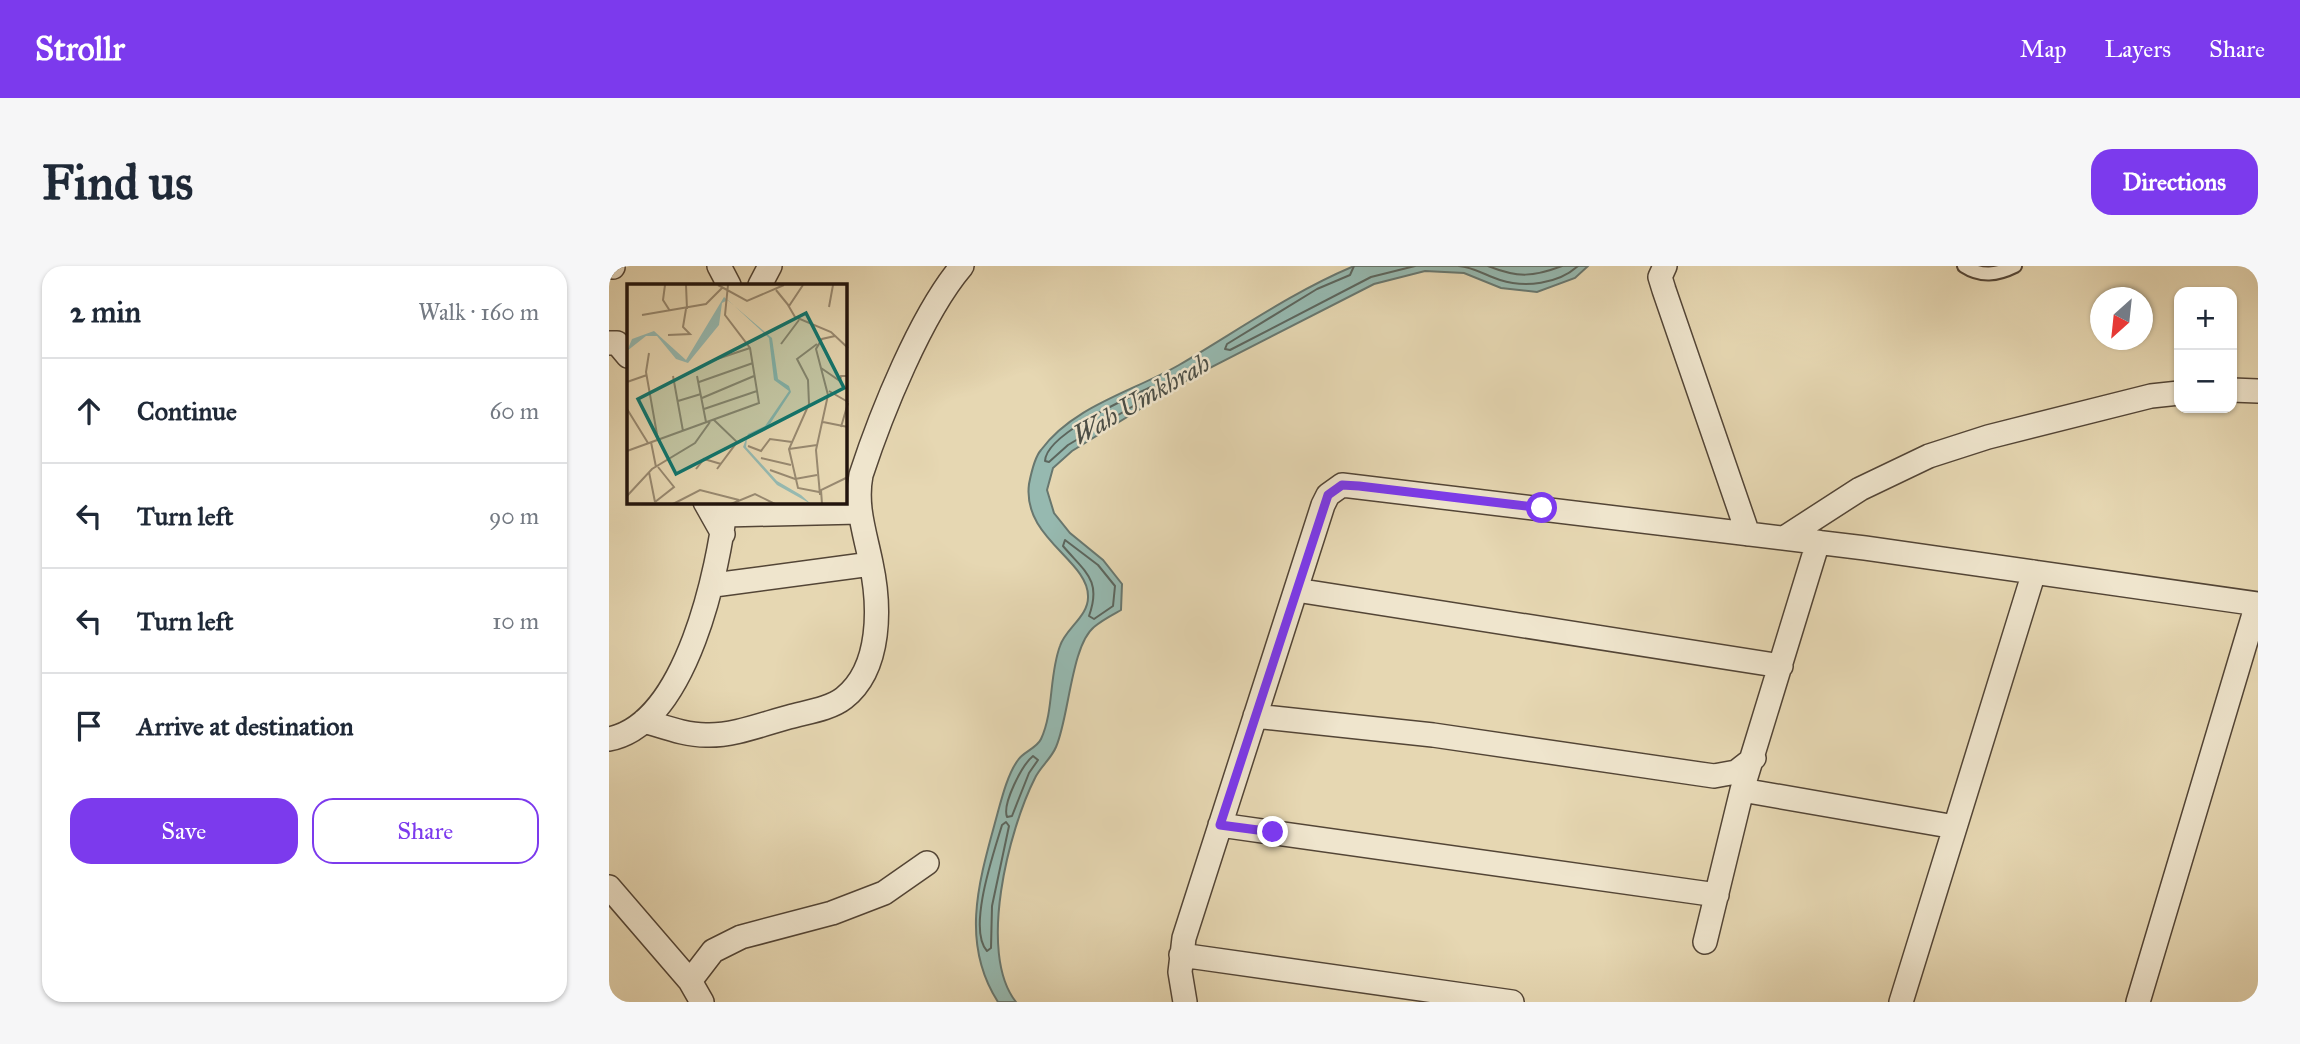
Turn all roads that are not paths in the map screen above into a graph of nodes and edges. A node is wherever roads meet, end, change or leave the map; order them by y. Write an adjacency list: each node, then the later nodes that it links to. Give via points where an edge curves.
1 (719, 266): 7 (street)
2 (770, 266): 8 (street)
3 (962, 266): 14 (street, via 924,324 868,452 857,493)
4 (1665, 266): 16 (street, via 1660,277 1664,290)
5 (1964, 266): 6 (lane, via 1992,275)
6 (2015, 266)
7 (728, 284)
8 (761, 284)
9 (609, 343): 10 (street, via 617,343)
10 (627, 355)
11 (2237, 390): 12 (street)
12 (2258, 391)
13 (2174, 394): 17 (street, via 1988,437 1929,456 1860,489)
14 (859, 512): 15 (street); 19 (street)
15 (719, 513): 21 (street)
16 (1748, 534): 17 (street); 22 (street, via 1342,485 1323,505)
17 (1784, 538): 18 (street)
18 (1818, 542): 20 (street); 24 (street)
19 (871, 564): 21 (street); 26 (street, via 877,610 869,660 858,683 843,699 821,709 709,736)
20 (2034, 572): 23 (street); 31 (street)
21 (714, 585): 26 (street, via 671,687)
22 (1296, 590): 24 (street); 25 (street)
23 (2258, 604): 42 (street)
24 (1781, 666): 28 (street)
25 (1255, 716): 28 (street, via 1433,735 1714,776 1736,772); 30 (street)
26 (644, 721): 27 (street)
27 (609, 738)
28 (1754, 758): 29 (street)
29 (1742, 790): 31 (street); 34 (street)
30 (1220, 825): 34 (street); 36 (street)
31 (1955, 827): 41 (street)
32 (927, 863): 37 (street, via 884,893 832,913 741,937 713,951)
33 (609, 887): 37 (street)
34 (1717, 895): 35 (street)
35 (1705, 942)
36 (1181, 955): 39 (street); 40 (street)
37 (690, 981): 38 (street)
38 (702, 1002)
39 (1185, 1002)
40 (1512, 1002)
41 (1901, 1002)
42 (2138, 1002)

